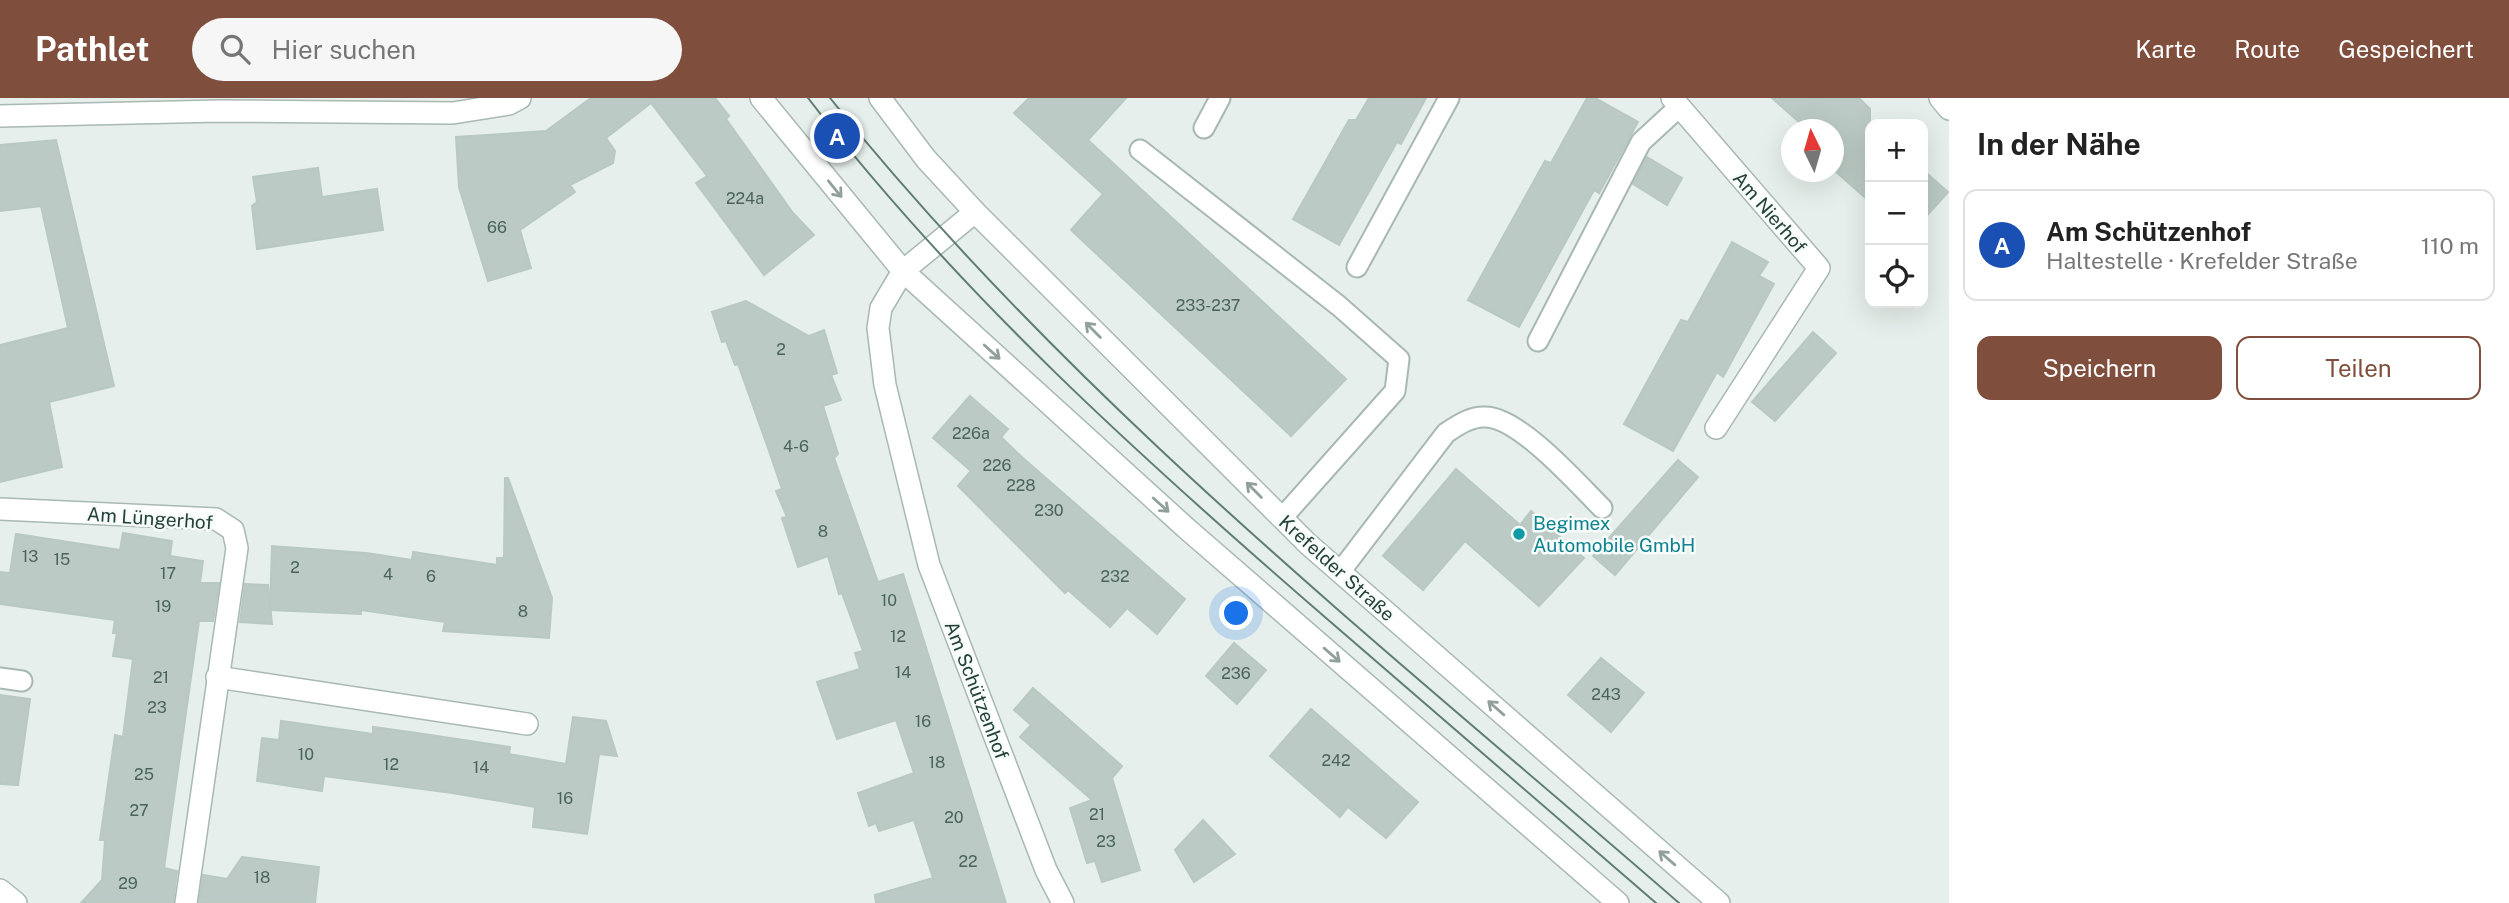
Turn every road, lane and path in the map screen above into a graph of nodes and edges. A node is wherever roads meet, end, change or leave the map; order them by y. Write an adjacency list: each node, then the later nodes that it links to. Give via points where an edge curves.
1 (520, 98): 9 (street, via 453,113)
2 (761, 98): 14 (street, one-way to 14)
3 (880, 98): 12 (street, Krefelder Straße, via 926,159)
4 (1220, 98): 10 (lane)
5 (1449, 98): 13 (lane)
6 (1940, 98): 8 (street)
7 (1675, 103): 15 (lane, Am Nierhof, via 1641,142); 16 (street, Am Nierhof, via 1819,268)
8 (1949, 108)
9 (8, 110)
10 (1204, 128)
11 (1140, 150): 19 (lane, via 1339,306 1399,359 1395,391)
12 (975, 212): 14 (street); 19 (street, Krefelder Straße, one-way to 12)
13 (1357, 267)
14 (903, 271): 28 (street, Am Schützenhof, via 881,308 878,328 885,385 929,565 1046,870); 29 (street, one-way to 29, via 1186,528)
15 (1538, 341)
16 (1716, 428)
17 (1602, 508): 20 (lane, via 1525,434 1488,417 1464,421 1446,433)
18 (0, 509): 21 (street, Am Lüngerhof, via 216,519 233,530 236,548)
19 (1282, 518): 20 (street, Krefelder Straße)
20 (1340, 572): 30 (street, Krefelder Straße, one-way to 20)
21 (217, 677): 24 (street); 27 (street, Am Lüngerhof)
22 (0, 678): 23 (lane)
23 (22, 681)
24 (527, 724)
25 (0, 890): 26 (street)
26 (16, 903)
27 (186, 903)
28 (1063, 903)
29 (1618, 903)
30 (1719, 903)

